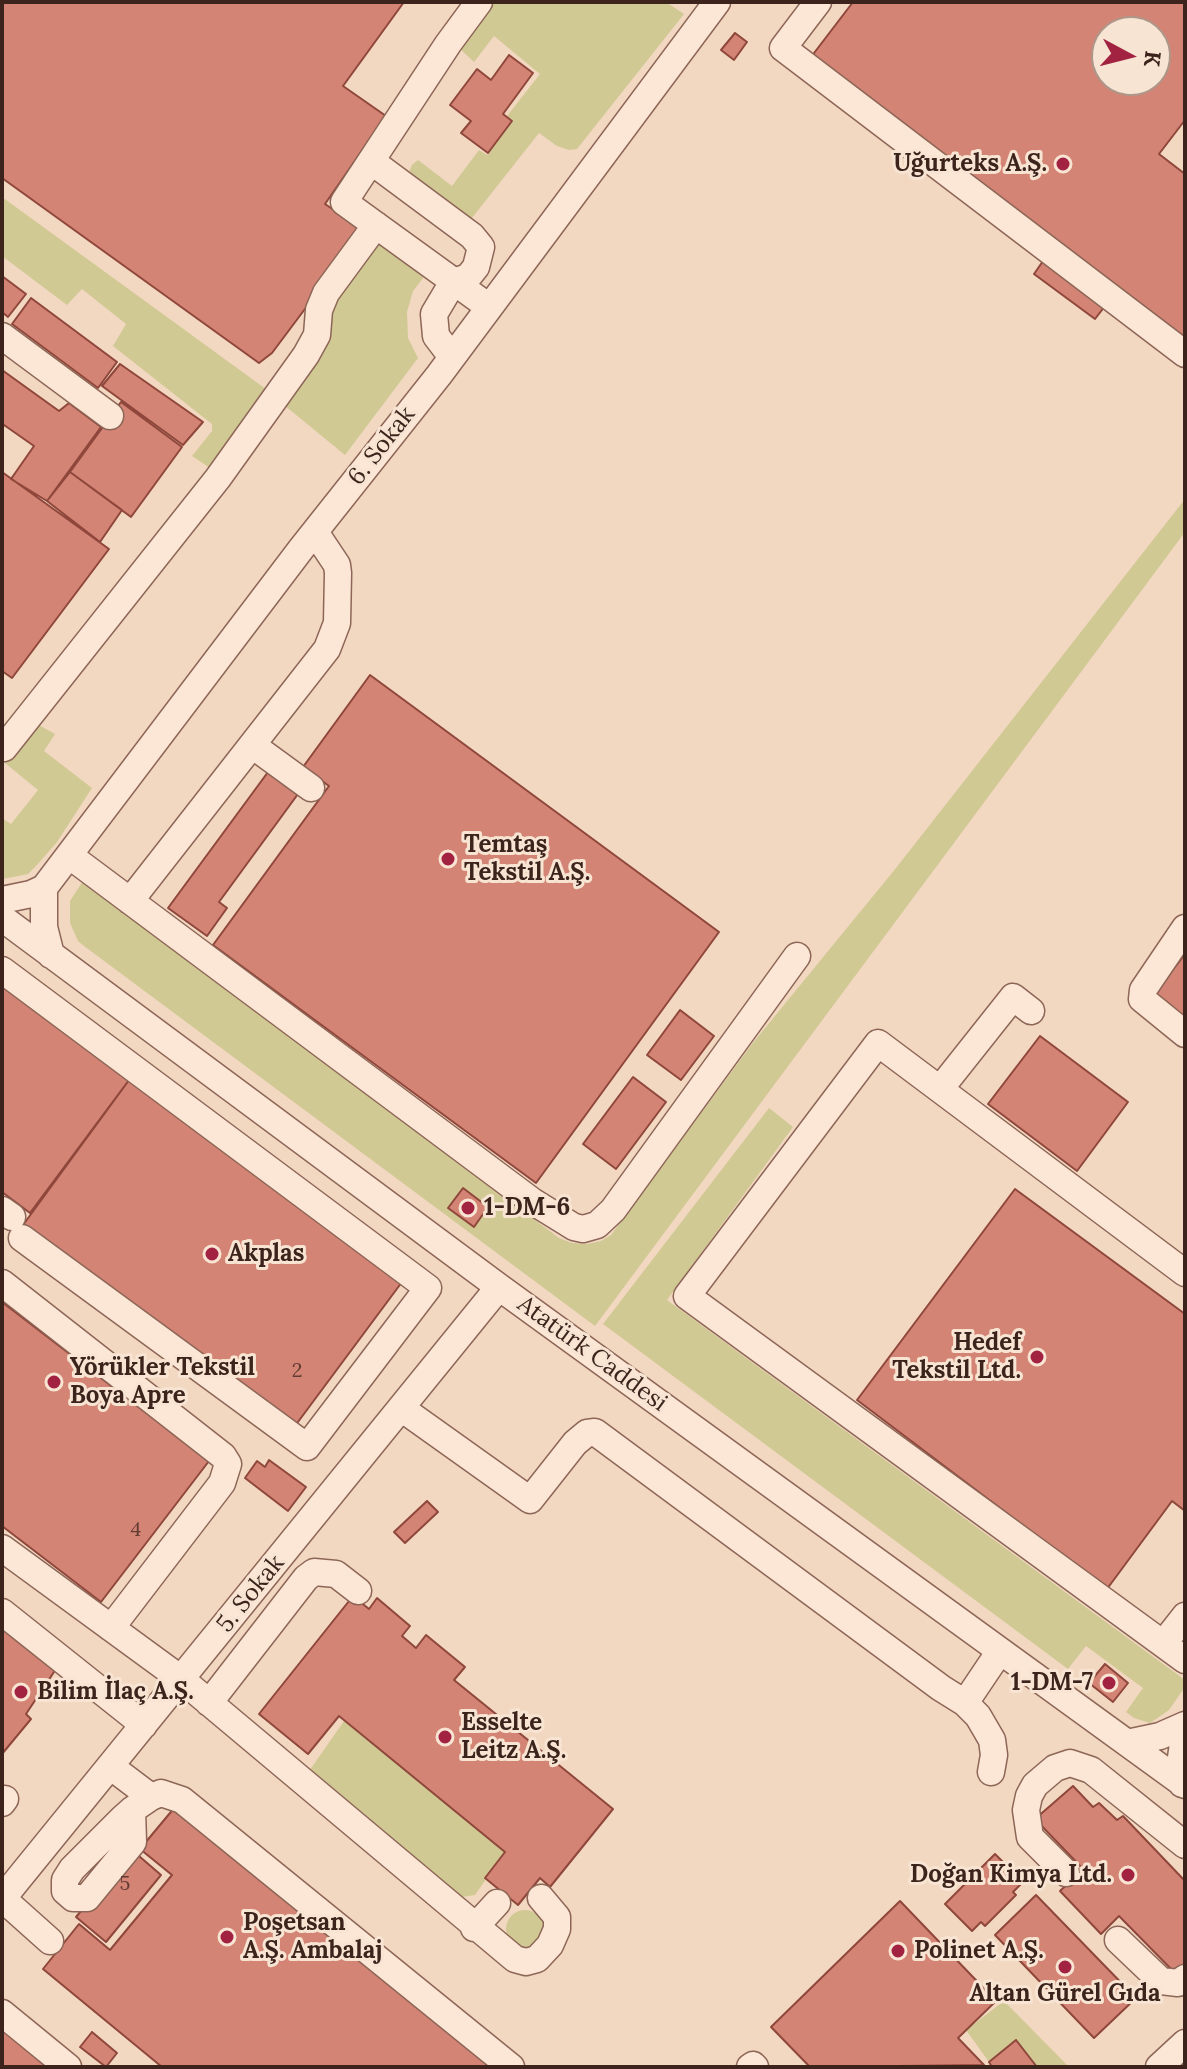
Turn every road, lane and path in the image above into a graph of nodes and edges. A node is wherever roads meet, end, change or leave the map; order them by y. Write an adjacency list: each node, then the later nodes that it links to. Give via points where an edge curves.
1 (479, 2): 4 (street)
2 (717, 2): 7 (street, 6. Sokak)
3 (818, 2): 9 (street, via 783,48)
4 (371, 161): 5 (street, via 344,202); 6 (street, via 481,247 476,267 468,277)
5 (376, 225): 6 (street); 14 (street, via 326,293 317,335 306,355 218,478)
6 (453, 282): 7 (street); 10 (street, via 434,314 436,336)
7 (489, 307): 10 (street, 6. Sokak)
8 (2, 336): 11 (street)
9 (1185, 354)
10 (452, 357): 12 (street, 6. Sokak)
11 (110, 416)
12 (315, 532): 13 (street, via 337,565 333,637); 16 (street, 6. Sokak)
13 (252, 745): 15 (street); 19 (street)
14 (4, 748)
15 (311, 788)
16 (70, 856): 17 (street, 6. Sokak); 19 (street)
17 (44, 888): 18 (street); 22 (street, via 44,927)
18 (2, 900)
19 (130, 901): 23 (street, via 532,1201 583,1229 597,1225 613,1210)
20 (2, 918): 22 (street, Atatürk Caddesi)
21 (1185, 928): 26 (street, via 1142,999)
22 (51, 955): 31 (street, Atatürk Caddesi)
23 (797, 956)
24 (2, 970): 28 (street, via 428,1288 307,1447)
25 (1031, 1011): 27 (street, via 1013,997)
26 (1185, 1034)
27 (940, 1089): 29 (street); 40 (street, via 878,1043 687,1296)
28 (12, 1222)
29 (1185, 1273)
30 (2, 1283): 39 (street, via 228,1464 222,1483)
31 (499, 1287): 32 (street, 5. Sokak); 41 (street, Atatürk Caddesi)
32 (401, 1408): 34 (street, 5. Sokak); 45 (street, via 530,1500 575,1443 595,1432)
33 (2, 1548): 39 (street)
34 (270, 1570): 35 (street); 43 (street, 5. Sokak)
35 (296, 1590): 36 (street, via 314,1572 336,1574); 44 (street)
36 (358, 1591)
37 (2, 1612): 46 (street)
38 (1185, 1616): 40 (street)
39 (111, 1628): 43 (street)
40 (1163, 1644): 42 (street)
41 (1000, 1651): 45 (street); 48 (street, Atatürk Caddesi)
42 (1185, 1660)
43 (181, 1679): 44 (street); 46 (street, 5. Sokak)
44 (209, 1703): 58 (street)
45 (965, 1703): 51 (street, via 992,1740)
46 (144, 1725): 49 (street, 5. Sokak)
47 (1185, 1727): 48 (street); 52 (street, via 1180,1765)
48 (1123, 1740): 50 (street); 52 (street, Atatürk Caddesi)
49 (110, 1766): 56 (street, 5. Sokak); 65 (street, via 142,1804 161,1793 182,1800)
50 (1091, 1770): 53 (street); 54 (street, via 1070,1763 1055,1768 1029,1796 1030,1837)
51 (991, 1772)
52 (1184, 1784)
53 (1185, 1845)
54 (1066, 1873)
55 (541, 1898): 58 (street, via 557,1917 557,1929 537,1959 515,1959)
56 (2, 1899): 60 (street)
57 (497, 1903): 58 (street)
58 (474, 1928)
59 (1118, 1940): 61 (street, via 1161,1981 1178,1983)
60 (50, 1941)
61 (1185, 1978)
62 (2, 2013): 64 (street)
63 (1185, 2043): 66 (street)
64 (68, 2067)
65 (511, 2067)
66 (1159, 2067)

